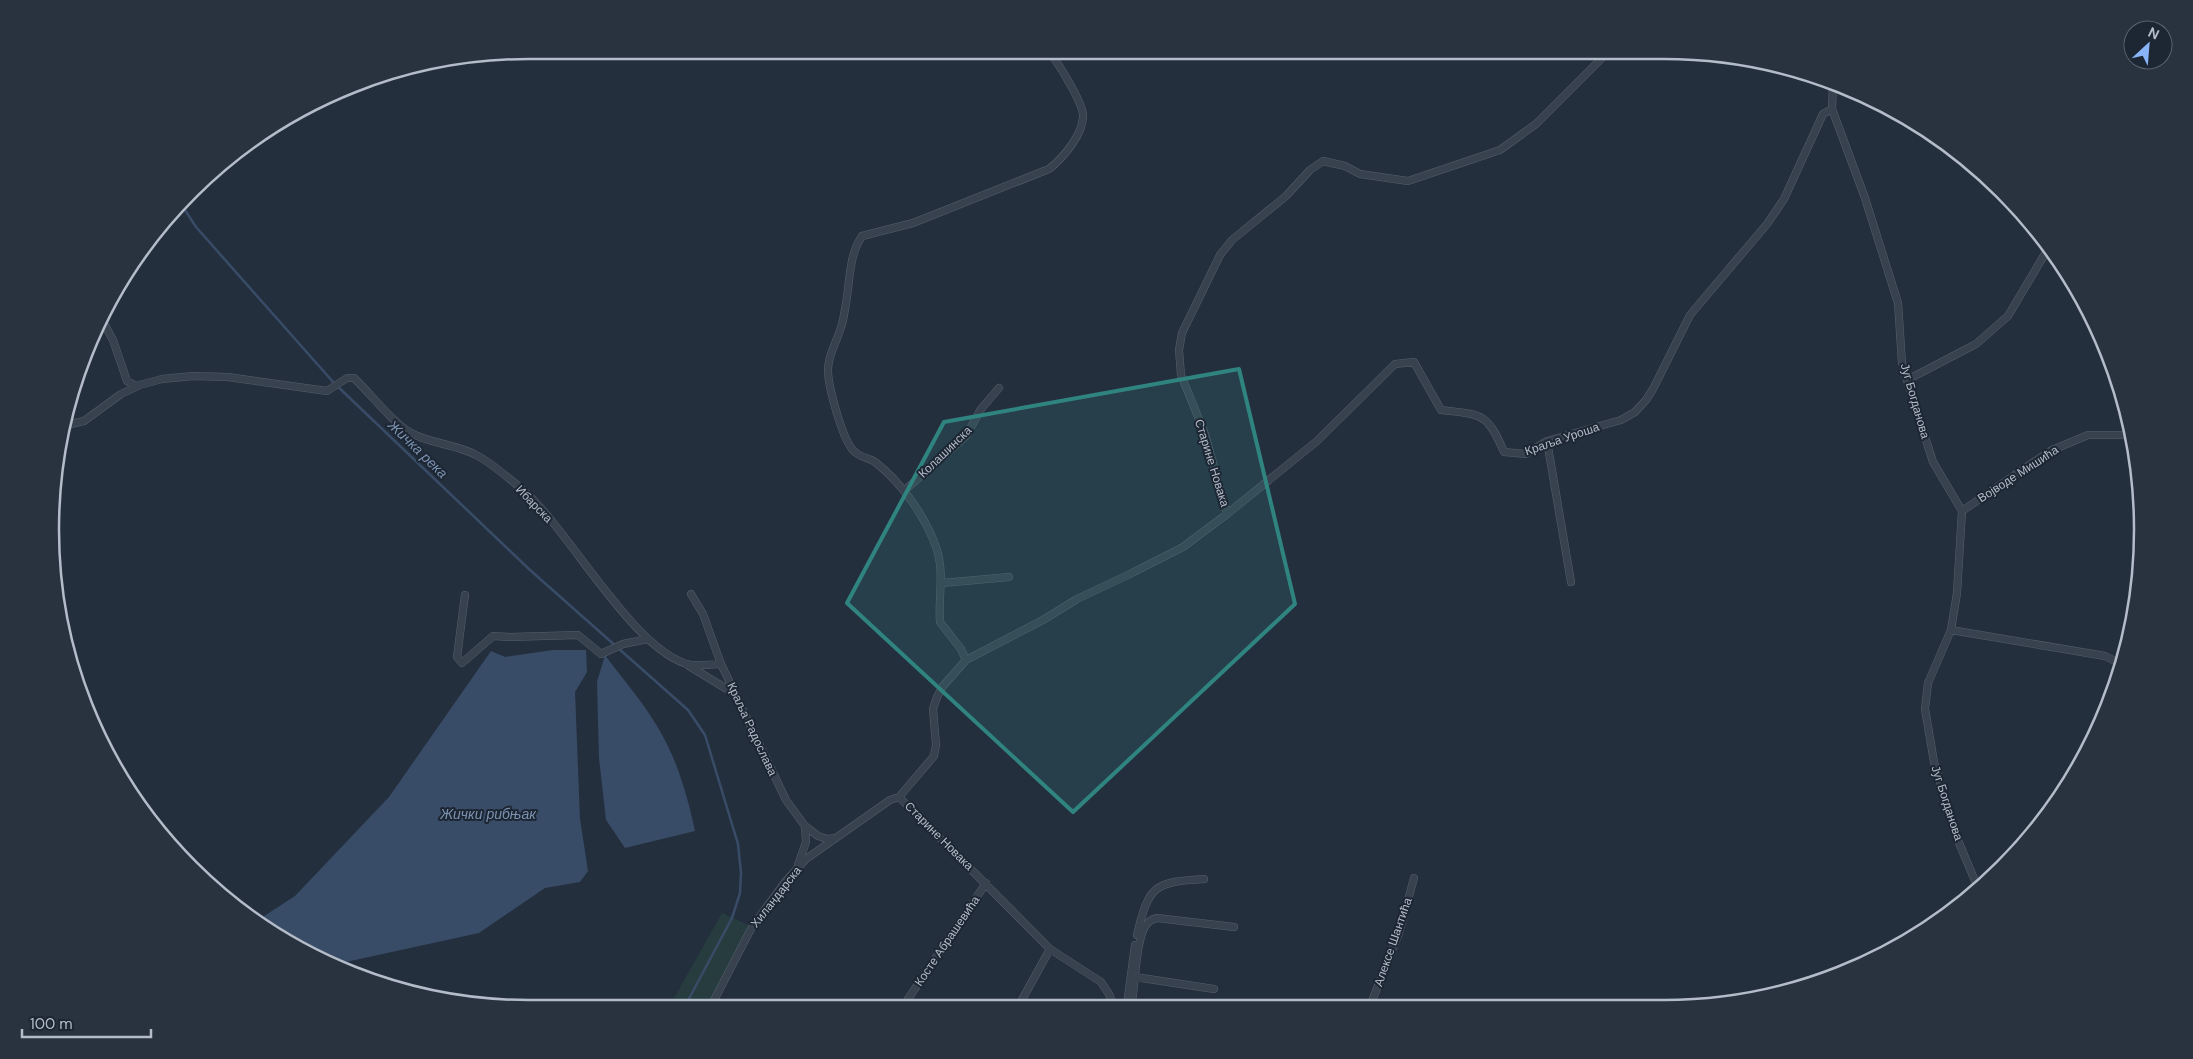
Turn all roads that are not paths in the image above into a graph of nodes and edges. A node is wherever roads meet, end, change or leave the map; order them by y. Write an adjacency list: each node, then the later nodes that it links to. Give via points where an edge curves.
1 (1053, 59): 13 (street, via 1068,80 1083,114 1076,139 1061,160 1049,169 913,223 862,236 854,253 841,328 830,355 830,386 849,445)
2 (1601, 59): 15 (street, Старине Новака, via 1536,124 1500,150 1408,181 1360,174 1324,161 1232,240 1220,255 1190,314 1179,350 1180,375 1205,434)
3 (1833, 91): 4 (street, Југ Богданова)
4 (1832, 109): 7 (street, Југ Богданова, via 1865,198 1898,303 1902,363); 12 (street, Краља Уроша, via 1823,114 1784,199 1767,224 1690,315 1646,400 1621,420)
5 (2045, 254): 7 (street, via 2008,316 1976,344)
6 (105, 325): 8 (street, via 127,381 132,386)
7 (1907, 380): 14 (street, Југ Богданова, via 1933,462)
8 (140, 386): 10 (street, via 121,394 84,421); 22 (street, Ибарска, via 162,379 193,376 259,380 322,391 350,377 411,433 476,455 523,490 567,538 611,597)
9 (999, 388): 13 (street, Колашинска, via 981,409 966,436)
10 (71, 424)
11 (2124, 435): 14 (street, Војводе Мишића, via 2088,434 2050,451)
12 (1548, 441): 15 (street, Краља Уроша, via 1526,454 1504,452 1493,427 1478,415 1441,410 1414,362 1395,364 1317,441); 17 (street)
13 (905, 490): 18 (street, via 936,548)
14 (1962, 511): 21 (street, Југ Богданова, via 1957,593)
15 (1227, 514): 23 (street, Старине Новака, via 1183,546)
16 (1009, 577): 18 (street)
17 (1571, 582)
18 (942, 583): 23 (street, via 940,622)
19 (691, 594): 26 (street, Краља Радослава, via 703,614)
20 (465, 595): 22 (street, via 457,657 462,663 489,638 498,635 573,634 583,638 601,654 622,644)
21 (1951, 630): 24 (street, via 2105,656); 34 (street, Југ Богданова, via 1928,683 1925,709 1934,762 1957,838)
22 (648, 639): 25 (street, Ибарска)
23 (966, 660): 28 (street, Старине Новака, via 943,686 933,709 934,756)
24 (2115, 661)
25 (682, 662): 26 (street, Ибарска); 27 (street, Ибарска)
26 (721, 664): 27 (street, Краља Радослава)
27 (735, 694): 29 (street, Краља Радослава, via 786,800)
28 (899, 797): 30 (street, Хиландарска); 35 (street, Старине Новака)
29 (805, 826): 30 (street, Краља Радослава, via 826,839); 31 (street, via 806,842)
30 (838, 837): 31 (street, Хиландарска)
31 (796, 870): 41 (street, Хиландарска, via 752,927)
32 (1414, 878): 46 (street, Алексе Шантића, via 1398,933)
33 (1204, 879): 44 (street, via 1173,881 1155,890 1143,915 1133,952)
34 (1975, 882)
35 (986, 883): 37 (street, Старине Новака); 40 (street, Косте Абрашевића)
36 (1234, 927): 38 (street, via 1151,920 1144,929 1139,946)
37 (1050, 948): 42 (street); 43 (street, Старине Новака, via 1101,982)
38 (1135, 977): 39 (street); 45 (street)
39 (1214, 990)
40 (908, 999)
41 (714, 1000)
42 (1022, 1000)
43 (1111, 1000)
44 (1128, 1000)
45 (1132, 1000)
46 (1372, 1000)

